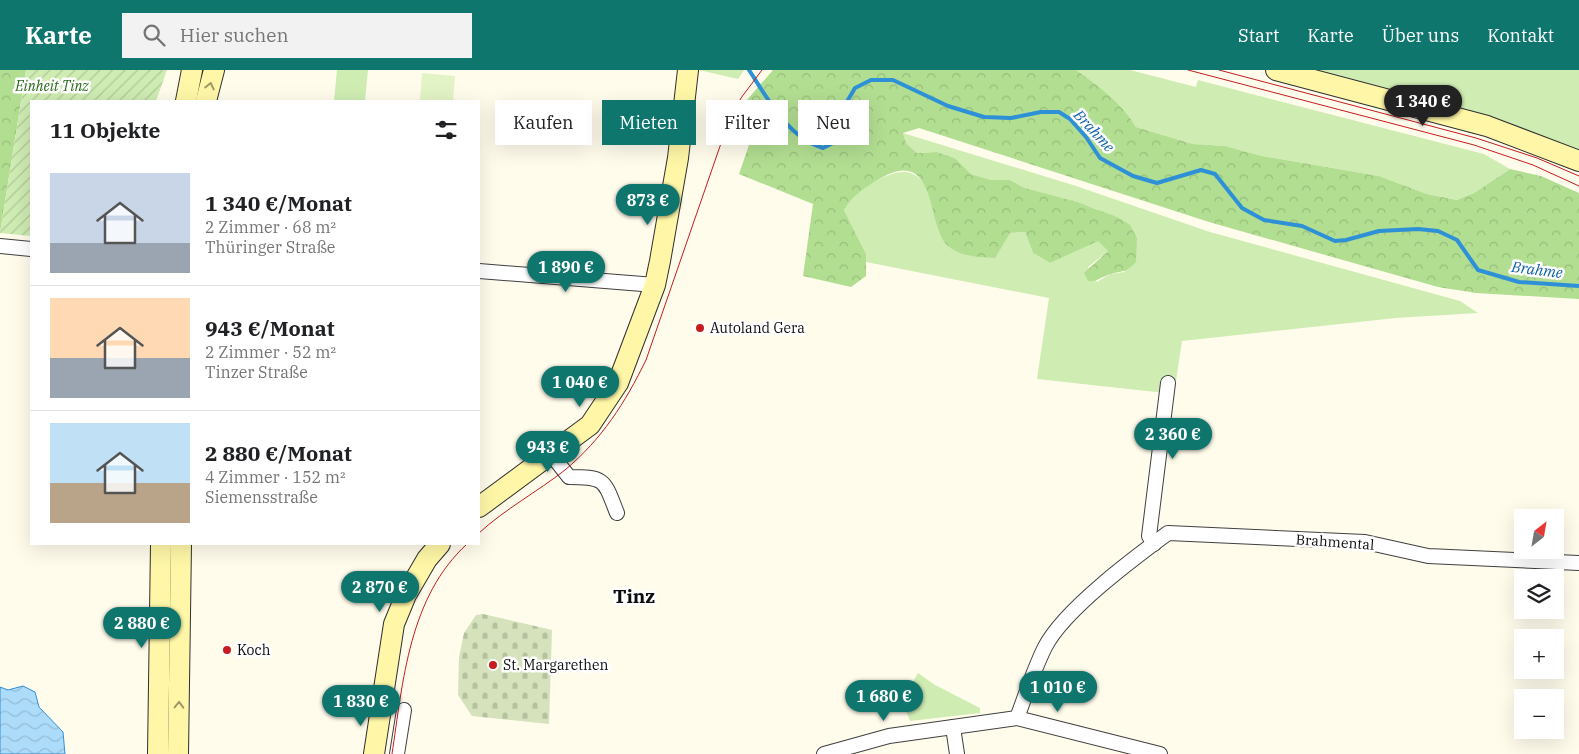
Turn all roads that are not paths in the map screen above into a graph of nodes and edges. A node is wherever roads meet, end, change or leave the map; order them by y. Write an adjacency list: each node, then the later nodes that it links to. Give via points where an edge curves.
1 (192, 70): 5 (main road)
2 (214, 70): 6 (main road, one-way to 2)
3 (688, 70): 11 (main road, via 678,158)
4 (1276, 70): 7 (main road, via 1487,126)
5 (186, 100)
6 (206, 100)
7 (1579, 161)
8 (0, 246): 9 (street)
9 (30, 249)
10 (480, 271): 11 (street)
11 (655, 285): 13 (main road, via 618,383 590,424)
12 (1168, 383): 16 (street, via 1149,536)
13 (551, 454): 14 (main road); 15 (street, via 569,476 602,480)
14 (480, 506)
15 (617, 513)
16 (1154, 544): 20 (street, Brahmental, via 1168,533 1365,542 1428,556); 22 (street, Brahmental, via 1058,626 1045,646)
17 (161, 545): 24 (main road)
18 (181, 545): 25 (main road, one-way to 18)
19 (439, 545): 26 (main road, via 423,566 394,624)
20 (1579, 563)
21 (404, 710): 27 (street)
22 (1017, 718): 23 (street); 30 (street)
23 (954, 727): 28 (street, via 889,736); 29 (street)
24 (158, 754)
25 (178, 754)
26 (374, 754)
27 (397, 754)
28 (824, 754)
29 (957, 754)
30 (1160, 754)

